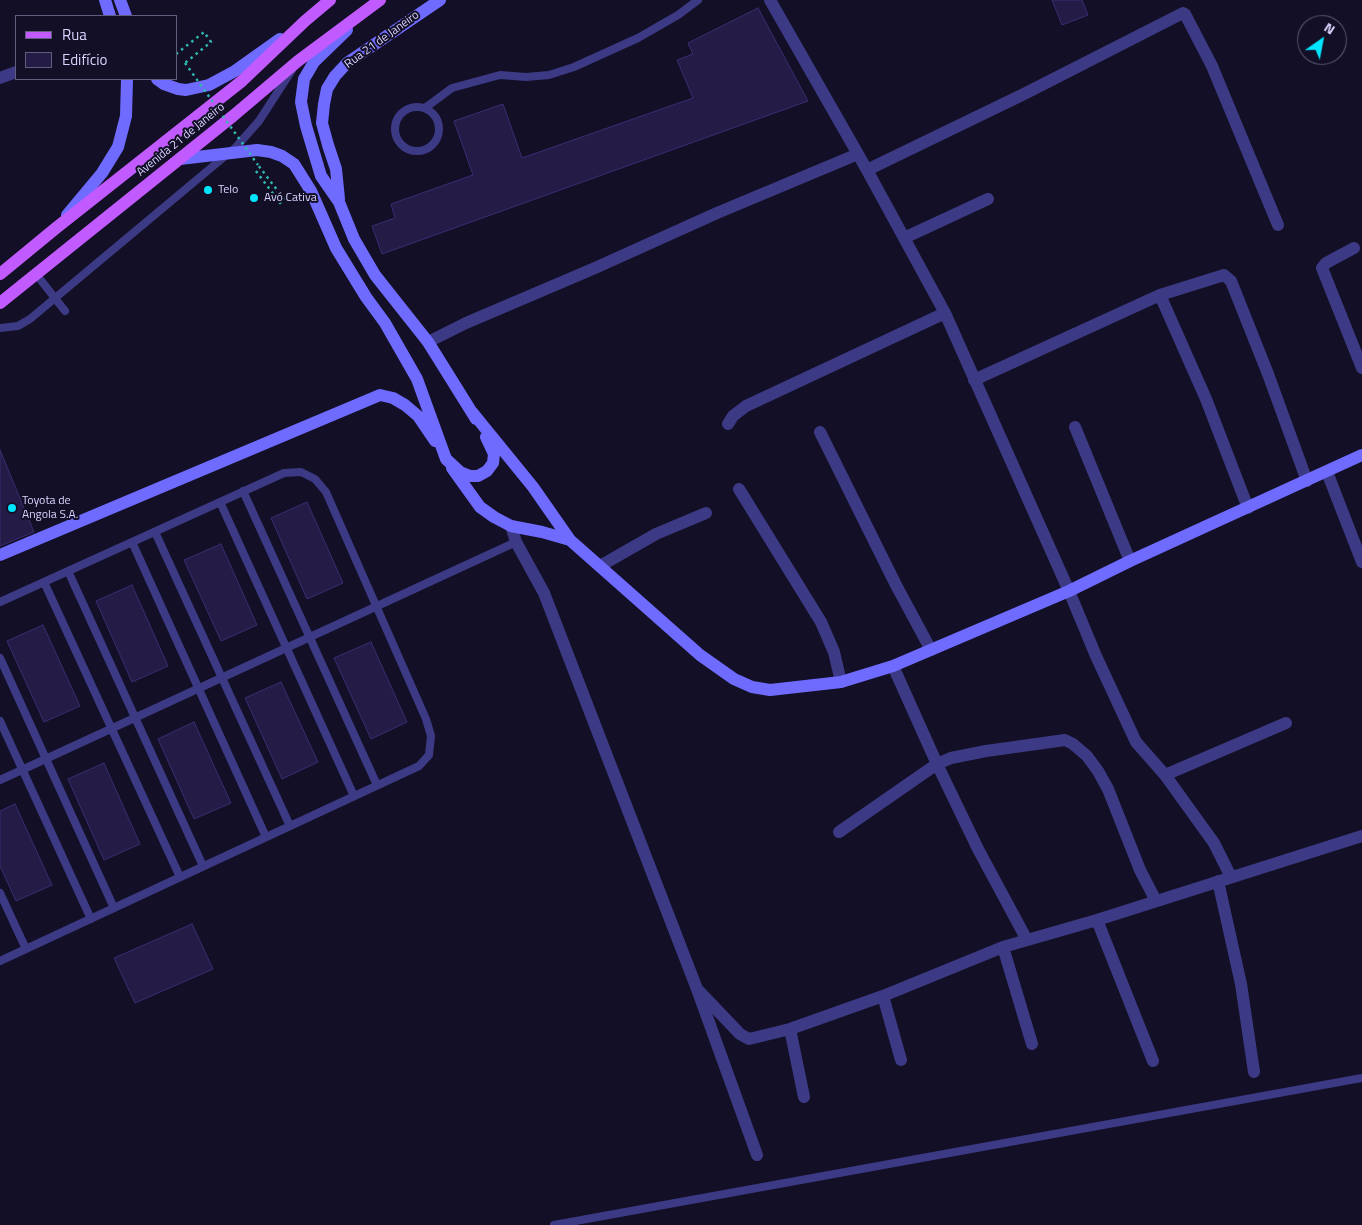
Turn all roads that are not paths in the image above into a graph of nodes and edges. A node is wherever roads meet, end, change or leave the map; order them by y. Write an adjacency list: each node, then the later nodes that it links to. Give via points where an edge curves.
1 (105, 0): 9 (street)
2 (120, 0): 10 (street)
3 (330, 0): 11 (main road, Avenida 21 de Janeiro)
4 (380, 0): 8 (main road, Avenida 21 de Janeiro)
5 (440, 0): 23 (street, Rua 21 de Janeiro, via 347,63 328,89 322,124 336,169)
6 (698, 0): 17 (lane, via 638,38 574,67 549,75 500,75 452,88)
7 (770, 0): 19 (street)
8 (369, 8): 12 (main road, Avenida 21 de Janeiro); 23 (street, via 314,62 304,79 301,102 306,126 321,176)
9 (110, 15)
10 (126, 15)
11 (305, 21): 16 (street, via 235,71 209,85 186,90); 25 (main road, Avenida 21 de Janeiro, via 242,81)
12 (298, 61): 18 (lane, via 259,120); 20 (main road, Avenida 21 de Janeiro)
13 (15, 72): 14 (street)
14 (0, 78)
15 (127, 80): 25 (street, via 126,116 118,147 102,173)
16 (158, 80)
17 (425, 108): 17 (lane, via 410,108 398,117 397,139 408,150 422,151 438,138 436,117)
18 (230, 152): 20 (street); 31 (lane); 44 (street, via 270,152 294,164 311,191 336,248 417,379)
19 (858, 154): 21 (street); 36 (street)
20 (180, 159): 29 (main road, Avenida 21 de Janeiro)
21 (867, 170): 24 (street, via 1183,13 1212,66); 26 (street)
22 (988, 199): 26 (street)
23 (339, 202): 36 (street, via 354,239 375,275)
24 (1278, 225)
25 (56, 228): 28 (main road, Avenida 21 de Janeiro)
26 (904, 238): 34 (street)
27 (1354, 248): 37 (street, via 1322,268)
28 (0, 274)
29 (36, 274): 31 (lane); 32 (main road, Avenida 21 de Janeiro)
30 (1160, 295): 38 (street); 46 (street, via 1221,275 1228,277); 50 (street, via 1206,399)
31 (56, 298): 33 (lane); 35 (lane, via 18,326)
32 (0, 303)
33 (65, 310)
34 (945, 313): 38 (street); 40 (street, via 746,406)
35 (0, 328)
36 (428, 342): 39 (street)
37 (1362, 368)
38 (974, 380): 63 (street)
39 (472, 412): 44 (street, via 490,443 493,463 487,471 470,476 460,472); 54 (street, via 533,487)
40 (728, 424)
41 (1075, 427): 58 (street)
42 (820, 432): 68 (street)
43 (1362, 455): 45 (street)
44 (446, 459): 52 (street, via 480,507); 57 (street, via 418,416 393,398 380,395)
45 (1327, 472): 46 (street); 59 (street)
46 (1307, 481): 50 (street)
47 (739, 489): 72 (street, via 821,622 834,652)
48 (243, 492): 49 (lane); 65 (lane, via 284,473 301,472 315,479 326,492); 66 (lane)
49 (220, 502): 53 (lane); 67 (lane)
50 (1248, 508): 58 (street)
51 (706, 512): 60 (street, via 656,534)
52 (511, 526): 54 (street); 56 (street)
53 (155, 532): 55 (lane); 71 (lane)
54 (570, 540): 60 (street)
55 (132, 542): 61 (lane); 73 (lane)
56 (516, 542): 65 (lane); 102 (street, via 544,593)
57 (0, 555)
58 (1130, 561): 63 (street)
59 (1362, 562)
60 (600, 566): 72 (street, via 700,655 734,679 770,690)
61 (68, 571): 62 (lane); 74 (lane)
62 (44, 582): 64 (lane); 77 (lane)
63 (1070, 591): 68 (street); 81 (street, via 1136,742)
64 (0, 602)
65 (376, 607): 66 (lane); 83 (lane, via 431,736 429,755 418,766)
66 (309, 637): 67 (lane); 83 (lane)
67 (286, 648): 71 (lane); 84 (lane)
68 (931, 650): 70 (street)
69 (0, 658): 78 (lane)
70 (893, 666): 72 (street); 79 (street)
71 (222, 678): 73 (lane); 85 (lane)
72 (841, 682)
73 (198, 688): 74 (lane); 87 (lane)
74 (135, 718): 77 (lane); 89 (lane)
75 (0, 721): 80 (lane)
76 (1286, 723): 81 (street)
77 (111, 728): 78 (lane); 90 (lane)
78 (46, 759): 80 (lane); 95 (lane)
79 (937, 764): 86 (street); 94 (street, via 951,758 1051,741 1065,740 1073,744 1087,756 1108,789); 98 (street)
80 (22, 770): 82 (lane); 96 (lane)
81 (1166, 775): 91 (street, via 1214,844)
82 (0, 780)
83 (377, 785): 84 (lane)
84 (354, 796): 85 (lane)
85 (290, 826): 87 (lane)
86 (839, 832)
87 (266, 837): 89 (lane)
88 (1361, 841): 91 (street, via 1303,854)
89 (203, 866): 90 (lane)
90 (180, 877): 95 (lane)
91 (1231, 877): 92 (street)
92 (1218, 881): 94 (street); 108 (street, via 1241,984)
93 (0, 892): 100 (lane)
94 (1156, 901): 97 (street)
95 (114, 908): 96 (lane)
96 (91, 919): 100 (lane)
97 (1097, 920): 98 (street); 107 (street)
98 (1027, 940): 99 (street)
99 (1003, 947): 103 (street); 105 (street)
100 (26, 949): 101 (lane)
101 (0, 961)
102 (697, 989): 104 (street, via 745,1038); 111 (street)
103 (884, 996): 104 (street); 106 (street)
104 (790, 1029): 110 (street)
105 (1032, 1044)
106 (901, 1060)
107 (1153, 1061)
108 (1254, 1072)
109 (1362, 1078): 112 (lane)
110 (804, 1097)
111 (757, 1156)
112 (554, 1225)

